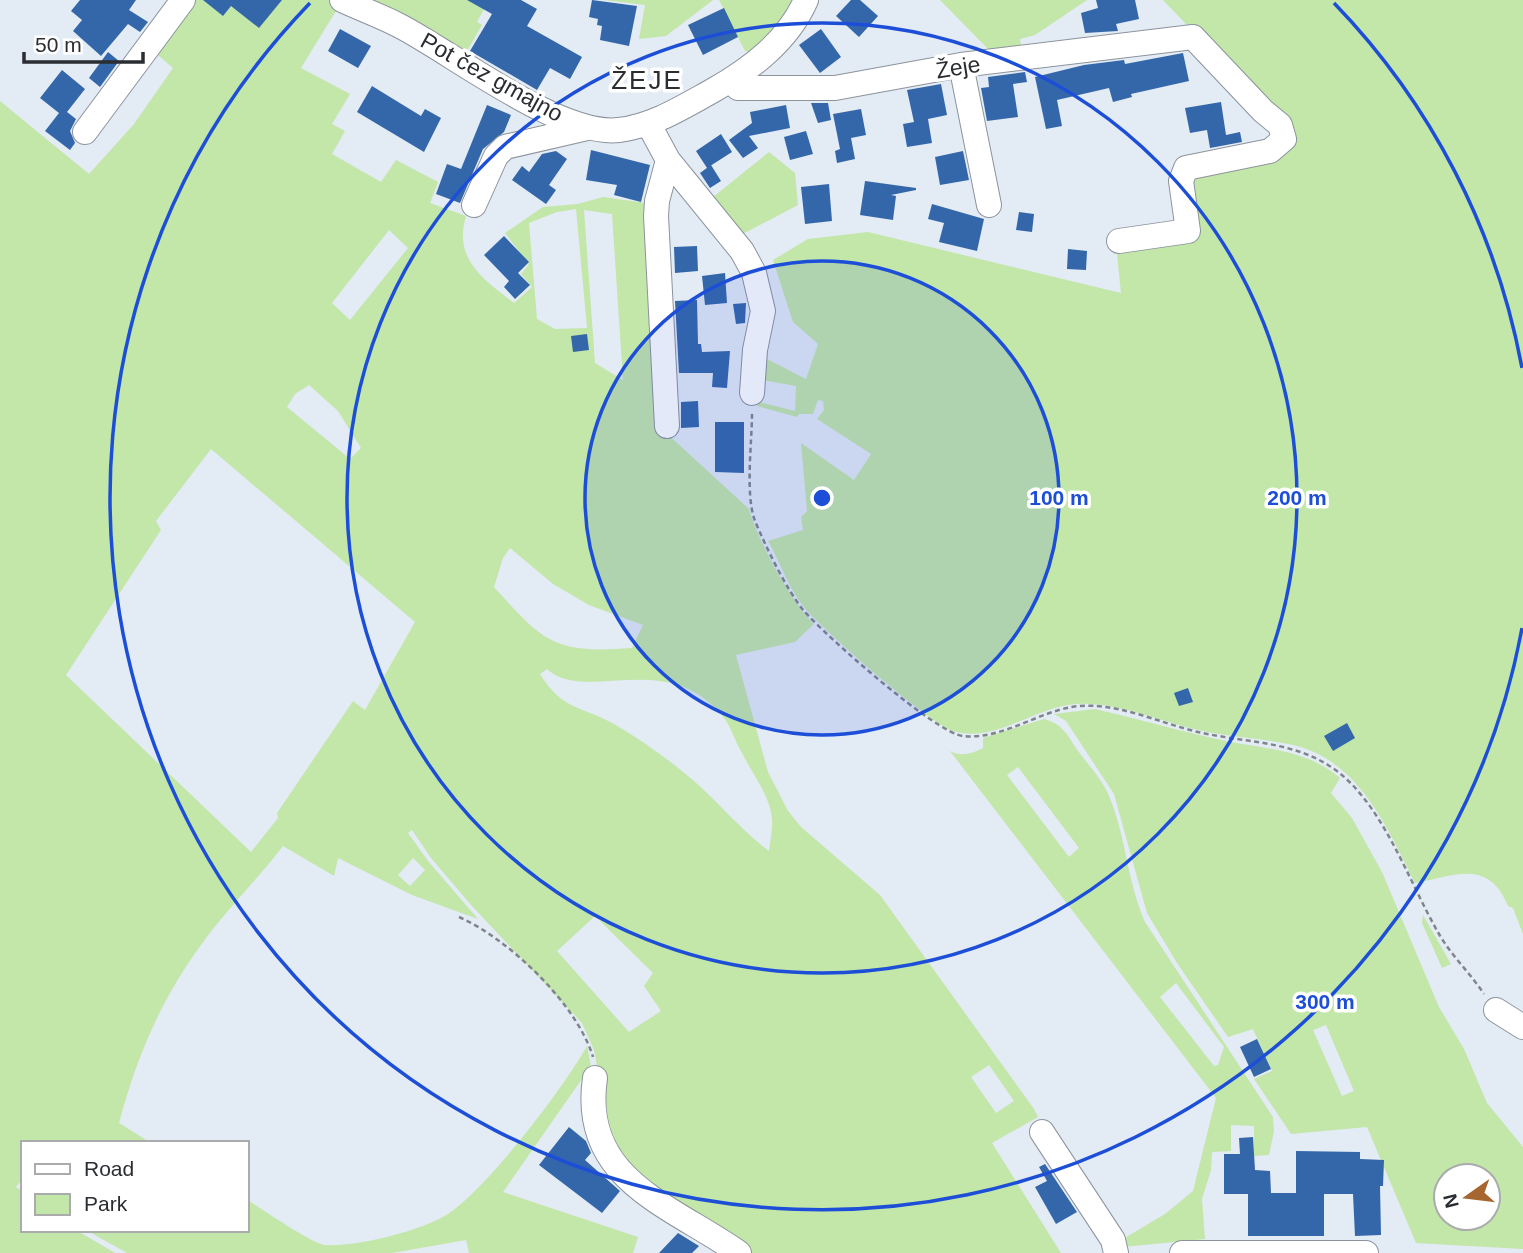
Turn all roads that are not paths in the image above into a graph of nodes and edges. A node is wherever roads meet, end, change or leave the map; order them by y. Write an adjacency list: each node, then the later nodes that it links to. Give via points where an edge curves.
1 (183, 0): 8 (street)
2 (342, 0): 7 (street, Pot čez gmajno, via 400,26)
3 (806, 0): 5 (street, Pot čez gmajno, via 795,23 771,50)
4 (961, 65): 5 (street, Žeje, via 835,88 738,88); 11 (street); 12 (street, Žeje, via 1188,36 1204,45 1236,84 1280,125 1284,139 1270,151 1186,168 1181,181 1188,231)
5 (731, 80): 6 (street, Pot čez gmajno)
6 (648, 123): 7 (street, Pot čez gmajno, via 619,130); 9 (street)
7 (555, 126): 10 (street, via 505,147 496,156)
8 (85, 132)
9 (668, 160): 13 (street, via 742,251 754,273 763,311); 14 (street, via 656,216)
10 (474, 205)
11 (989, 205)
12 (1119, 240)
13 (752, 393)
14 (667, 426)
15 (1496, 1010): 16 (street)
16 (1523, 1027)
17 (595, 1078): 19 (street, via 594,1119 611,1160 649,1198)
18 (1042, 1132): 20 (street, via 1113,1240)
19 (739, 1253)
20 (1116, 1253)
21 (1182, 1253): 22 (street)
22 (1366, 1253)

